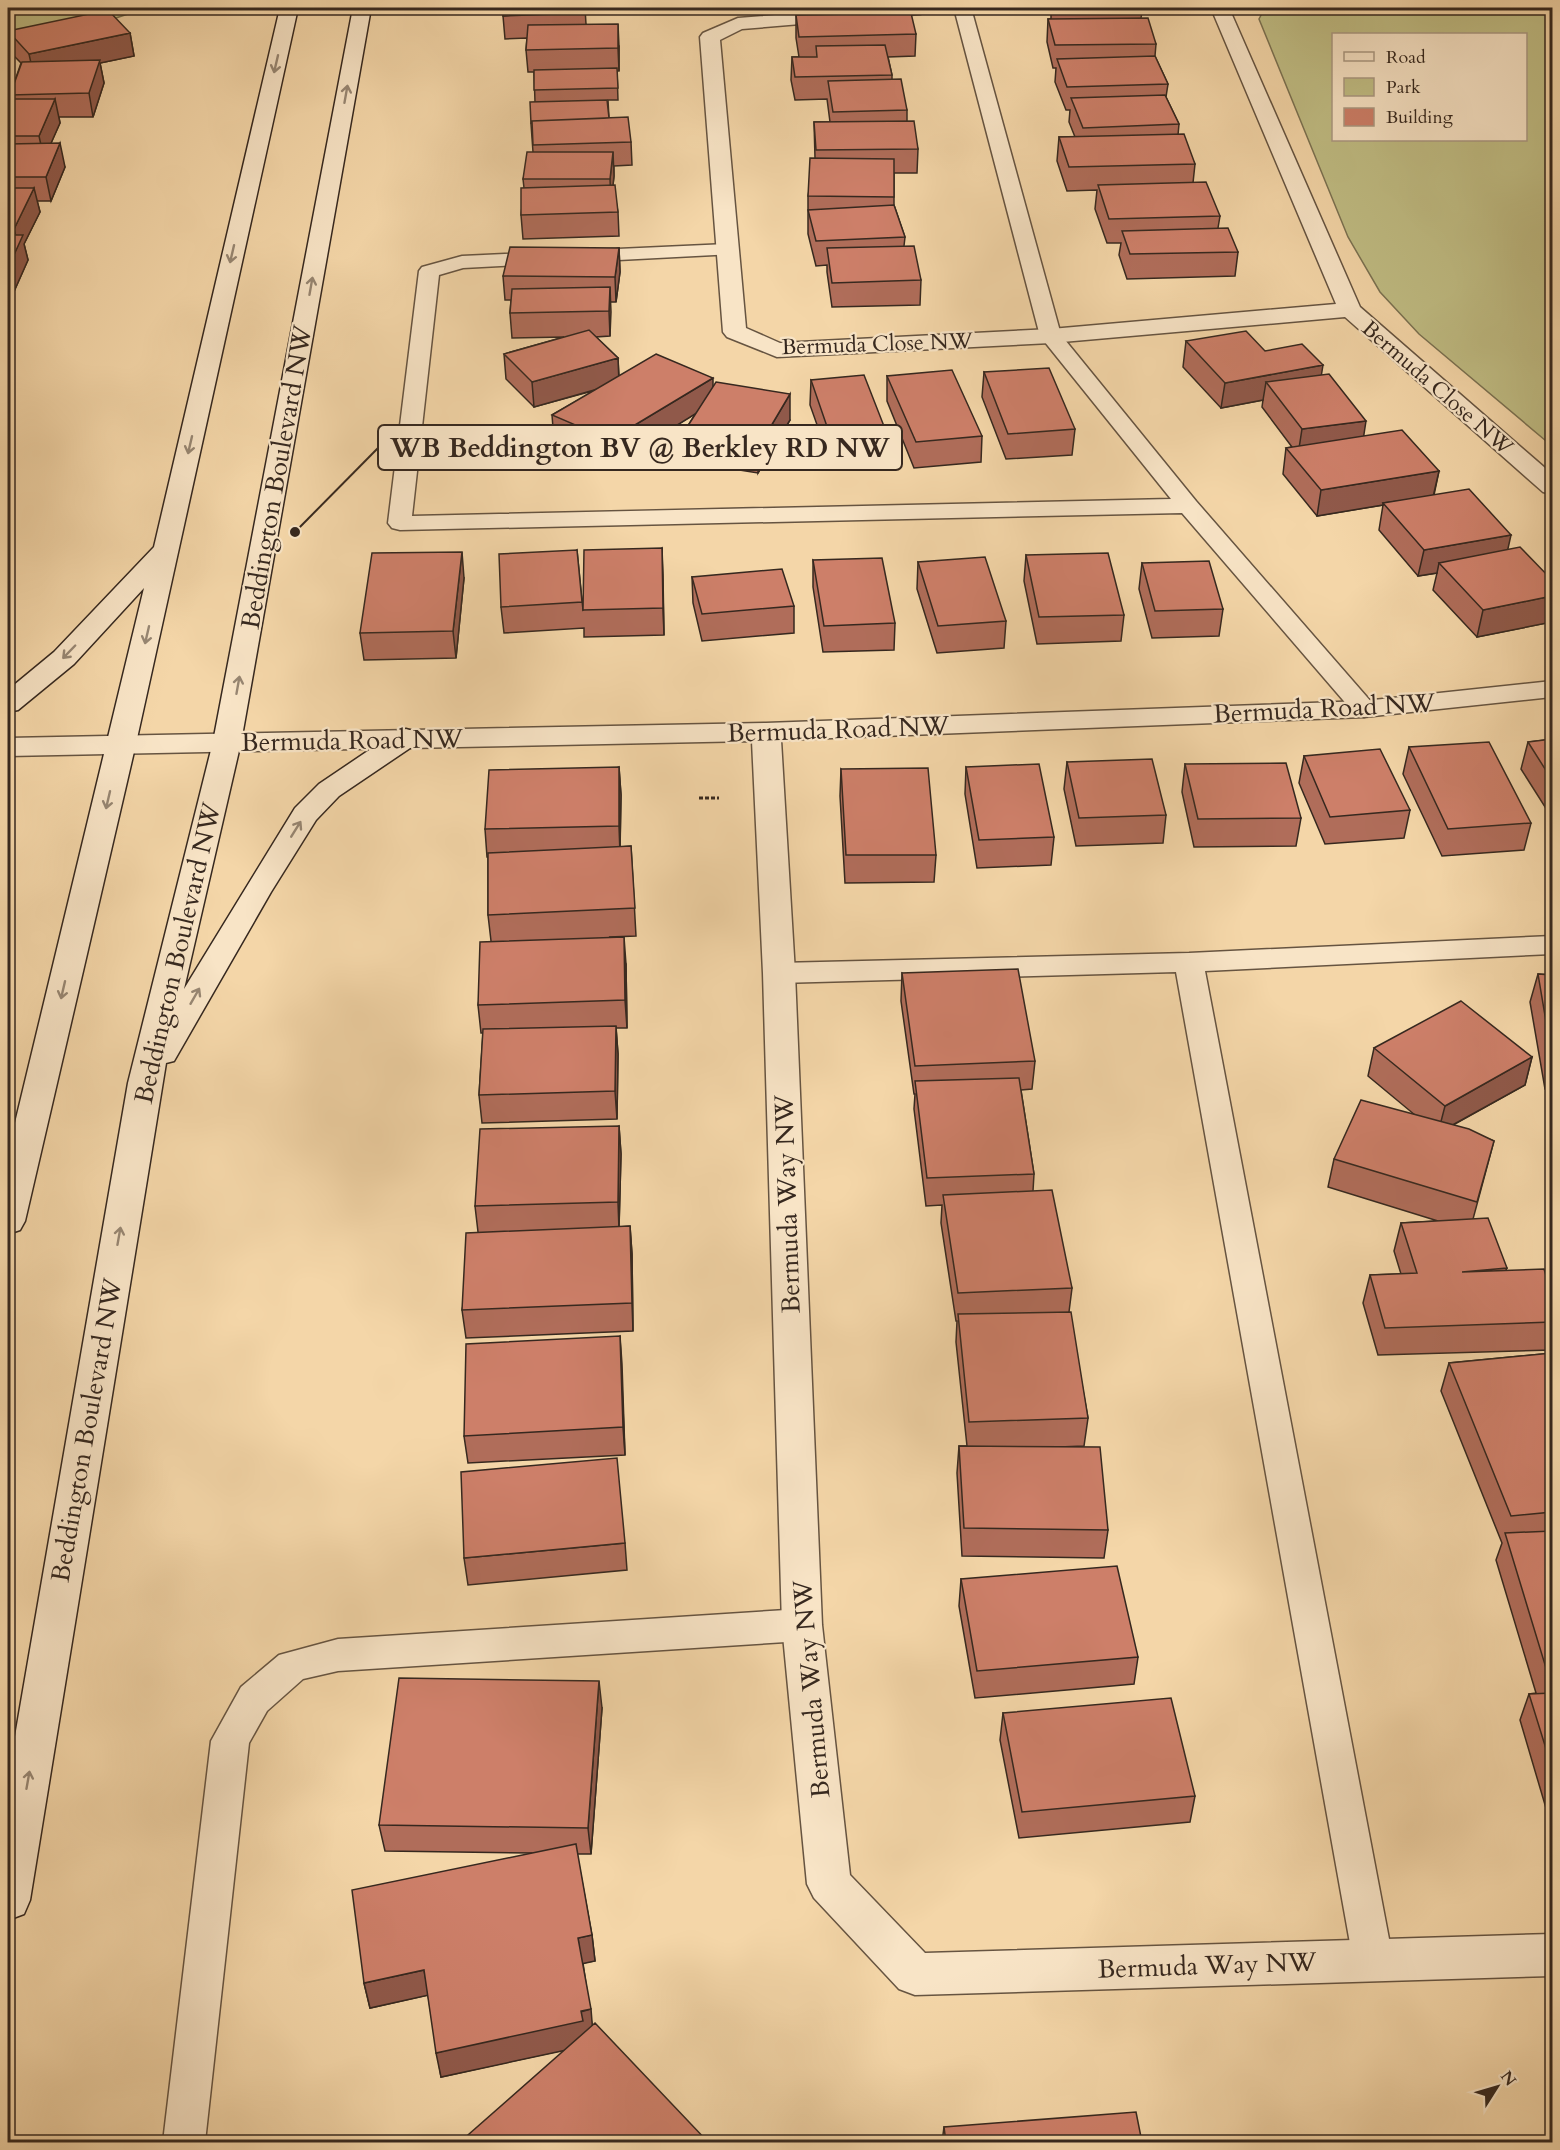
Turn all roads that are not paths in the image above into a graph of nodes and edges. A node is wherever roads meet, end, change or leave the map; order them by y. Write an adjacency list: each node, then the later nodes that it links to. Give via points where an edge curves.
1 (289, 8): 11 (street, one-way to 11)
2 (362, 8): 17 (street, Beddington Boulevard NW, one-way to 2)
3 (920, 8): 6 (street, Bermuda Close NW, via 738,24 710,37)
4 (962, 8): 8 (lane)
5 (1220, 8): 7 (street, Bermuda Close NW)
6 (727, 250): 8 (street, Bermuda Close NW, via 735,332 777,350); 10 (lane, via 462,262 429,271 400,523)
7 (1350, 310): 8 (street, Bermuda Close NW); 9 (street, Bermuda Close NW)
8 (1051, 336): 10 (lane)
9 (1552, 487)
10 (1188, 506): 14 (lane)
11 (167, 548): 13 (street, one-way to 13, via 64,658); 18 (street, one-way to 18)
12 (1552, 690): 14 (street, Bermuda Road NW)
13 (8, 704)
14 (1364, 709): 15 (street, Bermuda Road NW)
15 (766, 732): 16 (street, Bermuda Road NW); 22 (street, Bermuda Way NW)
16 (406, 738): 17 (street, Bermuda Road NW); 23 (street, one-way to 16, via 306,813 329,790)
17 (227, 742): 18 (street, Bermuda Road NW); 23 (street, Beddington Boulevard NW)
18 (122, 743): 19 (street, Bermuda Road NW); 24 (street, one-way to 24)
19 (8, 747)
20 (1552, 945): 21 (lane)
21 (1190, 962): 22 (lane); 28 (lane)
22 (779, 973): 25 (street, Bermuda Way NW)
23 (145, 1083): 26 (street, Beddington Boulevard NW, one-way to 23)
24 (8, 1221)
25 (802, 1625): 28 (street, Bermuda Way NW, via 829,1884 915,1974); 29 (lane, via 338,1654 292,1666 254,1699 230,1741)
26 (8, 1900)
27 (1552, 1955): 28 (street, Bermuda Way NW)
28 (1373, 1960)
29 (184, 2142)

